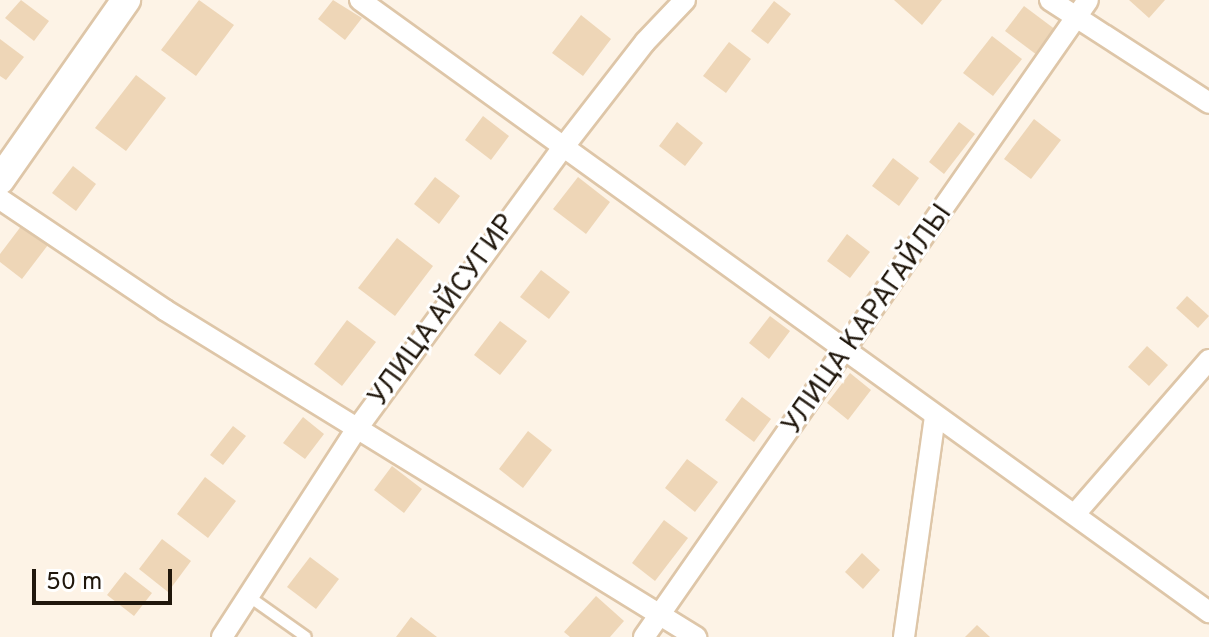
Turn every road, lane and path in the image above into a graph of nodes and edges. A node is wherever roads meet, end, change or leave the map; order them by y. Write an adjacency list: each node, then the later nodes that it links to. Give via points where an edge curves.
1 (126, 0): 8 (street)
2 (360, 0): 7 (street)
3 (685, 0): 7 (street, УЛИЦА АЙСУГИР, via 645,42)
4 (1050, 0): 5 (street)
5 (1082, 8): 6 (street); 10 (street, УЛИЦА КАРАГАЙЛЫ)
6 (1209, 103)
7 (562, 149): 10 (street); 13 (street, УЛИЦА АЙСУГИР)
8 (0, 180)
9 (0, 199): 13 (street)
10 (845, 355): 12 (street); 17 (street, УЛИЦА КАРАГАЙЛЫ)
11 (1209, 360): 14 (street)
12 (935, 416): 14 (street); 22 (street)
13 (356, 430): 15 (street, УЛИЦА АЙСУГИР); 17 (street)
14 (1075, 514): 16 (street)
15 (251, 598): 18 (street, УЛИЦА АЙСУГИР); 19 (lane)
16 (1209, 612)
17 (661, 613): 20 (street, УЛИЦА КАРАГАЙЛЫ); 21 (street)
18 (222, 637)
19 (306, 637)
20 (644, 637)
21 (696, 637)
22 (904, 637)

